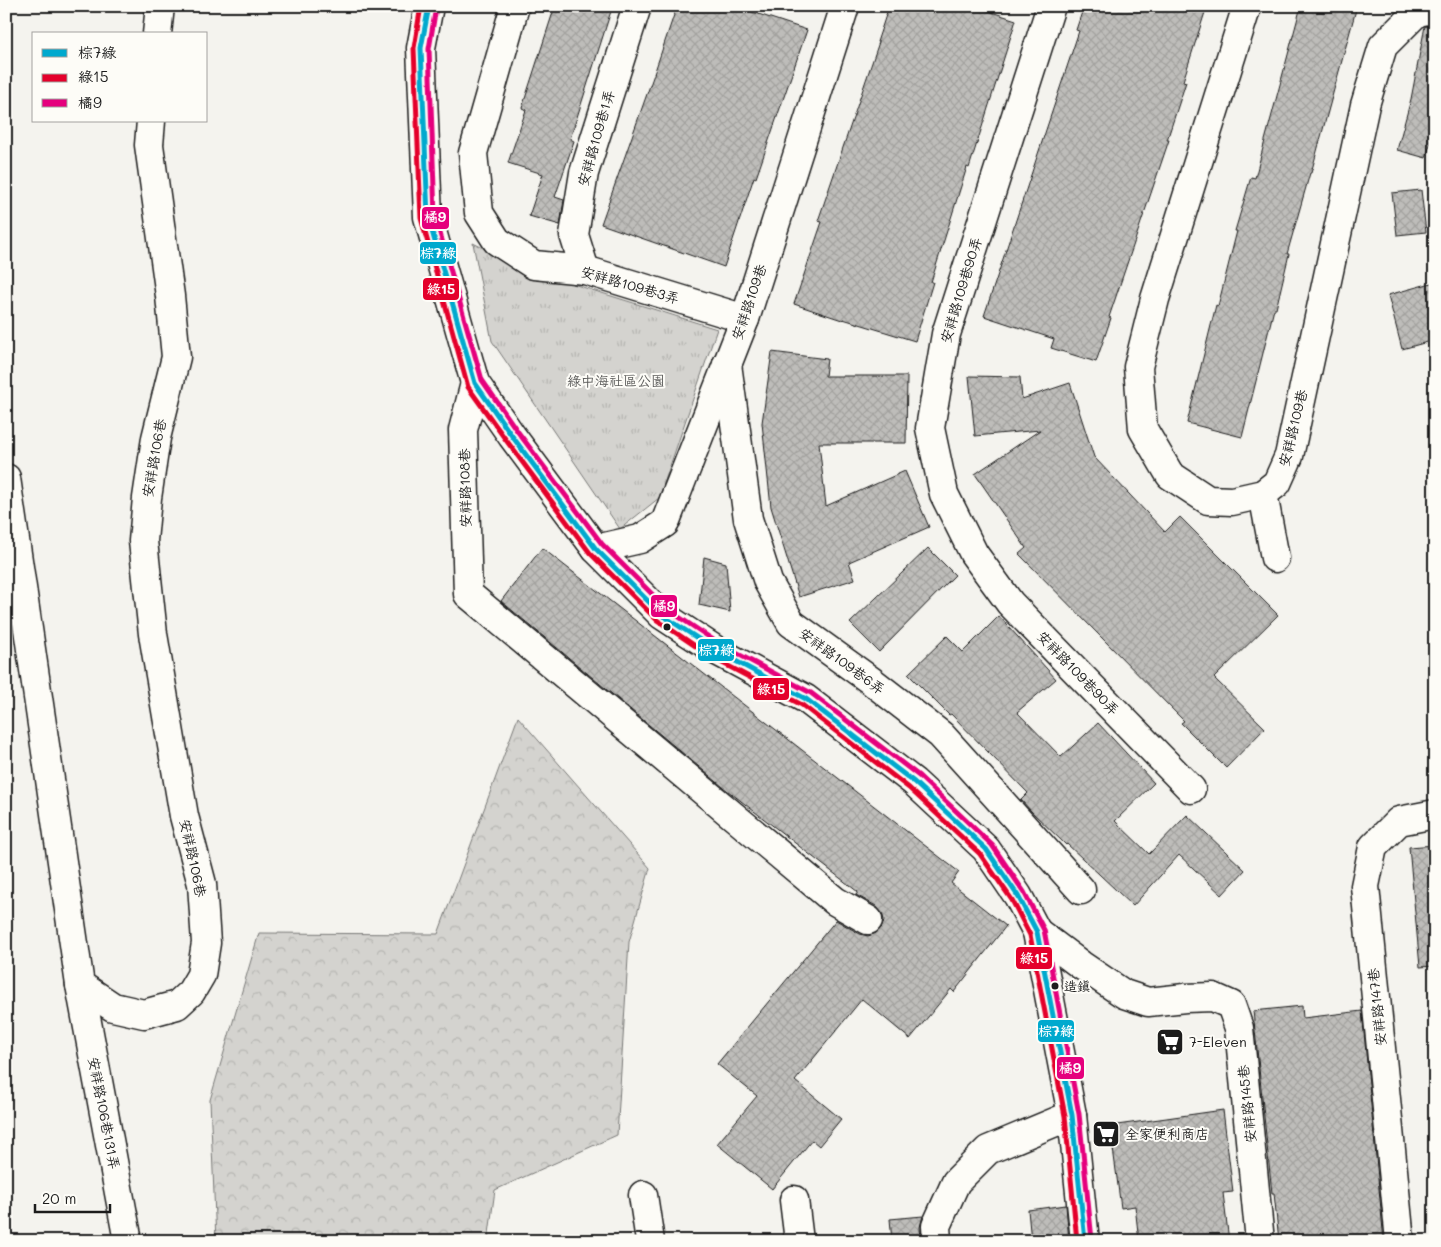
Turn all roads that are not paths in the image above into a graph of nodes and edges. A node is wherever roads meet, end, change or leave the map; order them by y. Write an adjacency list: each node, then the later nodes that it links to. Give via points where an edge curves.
1 (160, 6): 9 (street)
2 (429, 6): 14 (street, via 421,48 428,217)
3 (515, 6): 11 (street, 安祥路109巷3弄, via 473,153 479,213 497,241 534,266)
4 (636, 6): 11 (street, 安祥路109巷1弄, via 584,173 574,235)
5 (845, 6): 12 (street, 安祥路109巷)
6 (1050, 6): 19 (street, 安祥路109巷90弄, via 946,334 930,428 944,494 974,554 1010,603)
7 (1247, 6): 16 (street, via 1154,299 1138,367 1143,429 1170,475 1208,500 1232,501)
8 (1435, 9): 16 (street, 安祥路109巷, via 1416,12 1383,46 1365,106 1289,456 1277,483)
9 (157, 32)
10 (151, 122): 24 (street, 安祥路106巷, via 149,145 176,357 156,438 143,541 153,634 182,806 202,884 206,943 201,975 191,992 177,1005 144,1014 113,1006)
11 (584, 270): 12 (street, 安祥路109巷3弄)
12 (745, 319): 13 (street, 安祥路109巷)
13 (727, 364): 17 (street, 安祥路109巷, via 665,523 640,538); 21 (street, 安祥路109巷6弄, via 748,519 768,582 790,623 941,735)
14 (475, 383): 17 (street); 22 (street, 安祥路108巷, via 463,430 468,594 834,901)
15 (6, 478): 24 (street)
16 (1263, 494): 18 (street)
17 (596, 549): 23 (street, via 662,615 717,651 806,699 914,782 986,849 1018,896)
18 (1275, 558)
19 (1191, 789)
20 (1435, 814): 34 (street, 安祥路147巷, via 1399,821 1373,847 1365,886)
21 (1081, 890)
22 (868, 920)
23 (1037, 932): 25 (street); 33 (street, 安祥路145巷, via 1124,994 1148,1002 1213,997 1231,1004 1239,1028)
24 (80, 985): 28 (street, 安祥路106巷131弄)
25 (1072, 1115): 31 (street, via 988,1150 956,1182 936,1226); 32 (street)
26 (643, 1195): 29 (street)
27 (794, 1200): 30 (street)
28 (128, 1241)
29 (650, 1241)
30 (799, 1241)
31 (938, 1241)
32 (1085, 1241)
33 (1260, 1241)
34 (1400, 1241)

